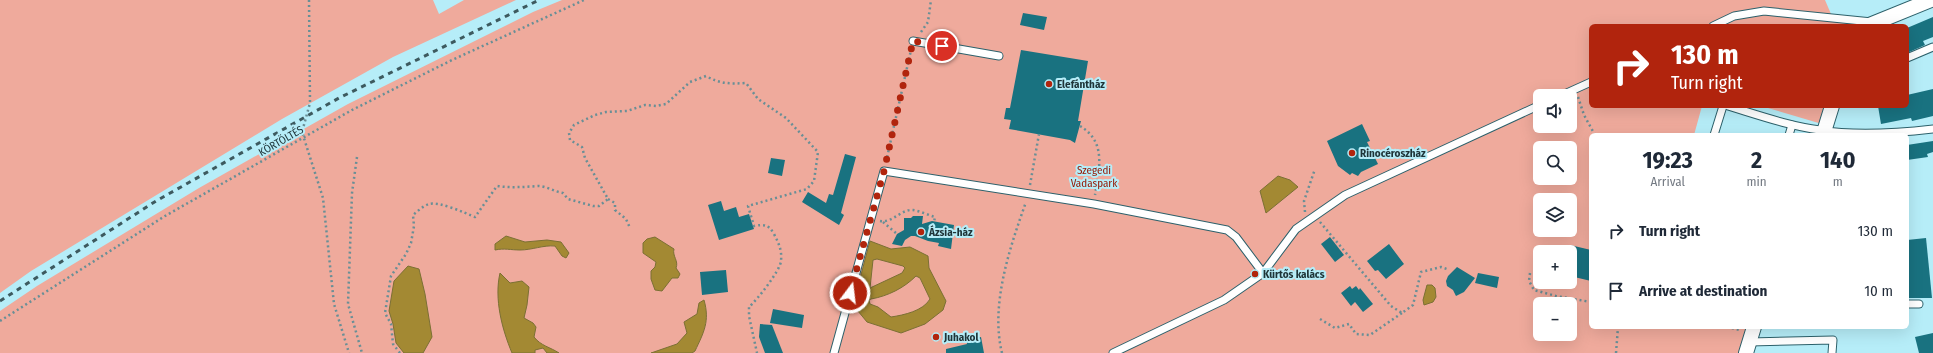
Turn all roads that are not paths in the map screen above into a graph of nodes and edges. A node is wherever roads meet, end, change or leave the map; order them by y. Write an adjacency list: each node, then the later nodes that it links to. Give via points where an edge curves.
1 (1931, 0): 3 (street)
2 (1717, 24): 3 (lane, via 1734,16 1764,10)
3 (1871, 24)
4 (913, 41): 6 (lane)
5 (1933, 47): 7 (lane)
6 (999, 56)
7 (1909, 57)
8 (1589, 83): 9 (lane)
9 (1575, 89)
10 (1533, 108): 19 (lane, via 1345,195 1296,229)
11 (1722, 108): 16 (lane)
12 (1735, 108): 14 (lane)
13 (1831, 108): 18 (street)
14 (1792, 125): 17 (lane); 18 (lane)
15 (1933, 129): 18 (lane, via 1906,132)
16 (1715, 133)
17 (1790, 133)
18 (1823, 133)
19 (1263, 273): 24 (lane, via 1236,237 1227,230 1094,204 884,171); 25 (lane, via 1224,300)
20 (1909, 304): 21 (lane)
21 (1919, 304)
22 (1753, 329): 23 (street)
23 (1747, 348): 26 (lane, via 1833,340)
24 (834, 353)
25 (1113, 353)
26 (1832, 353)

